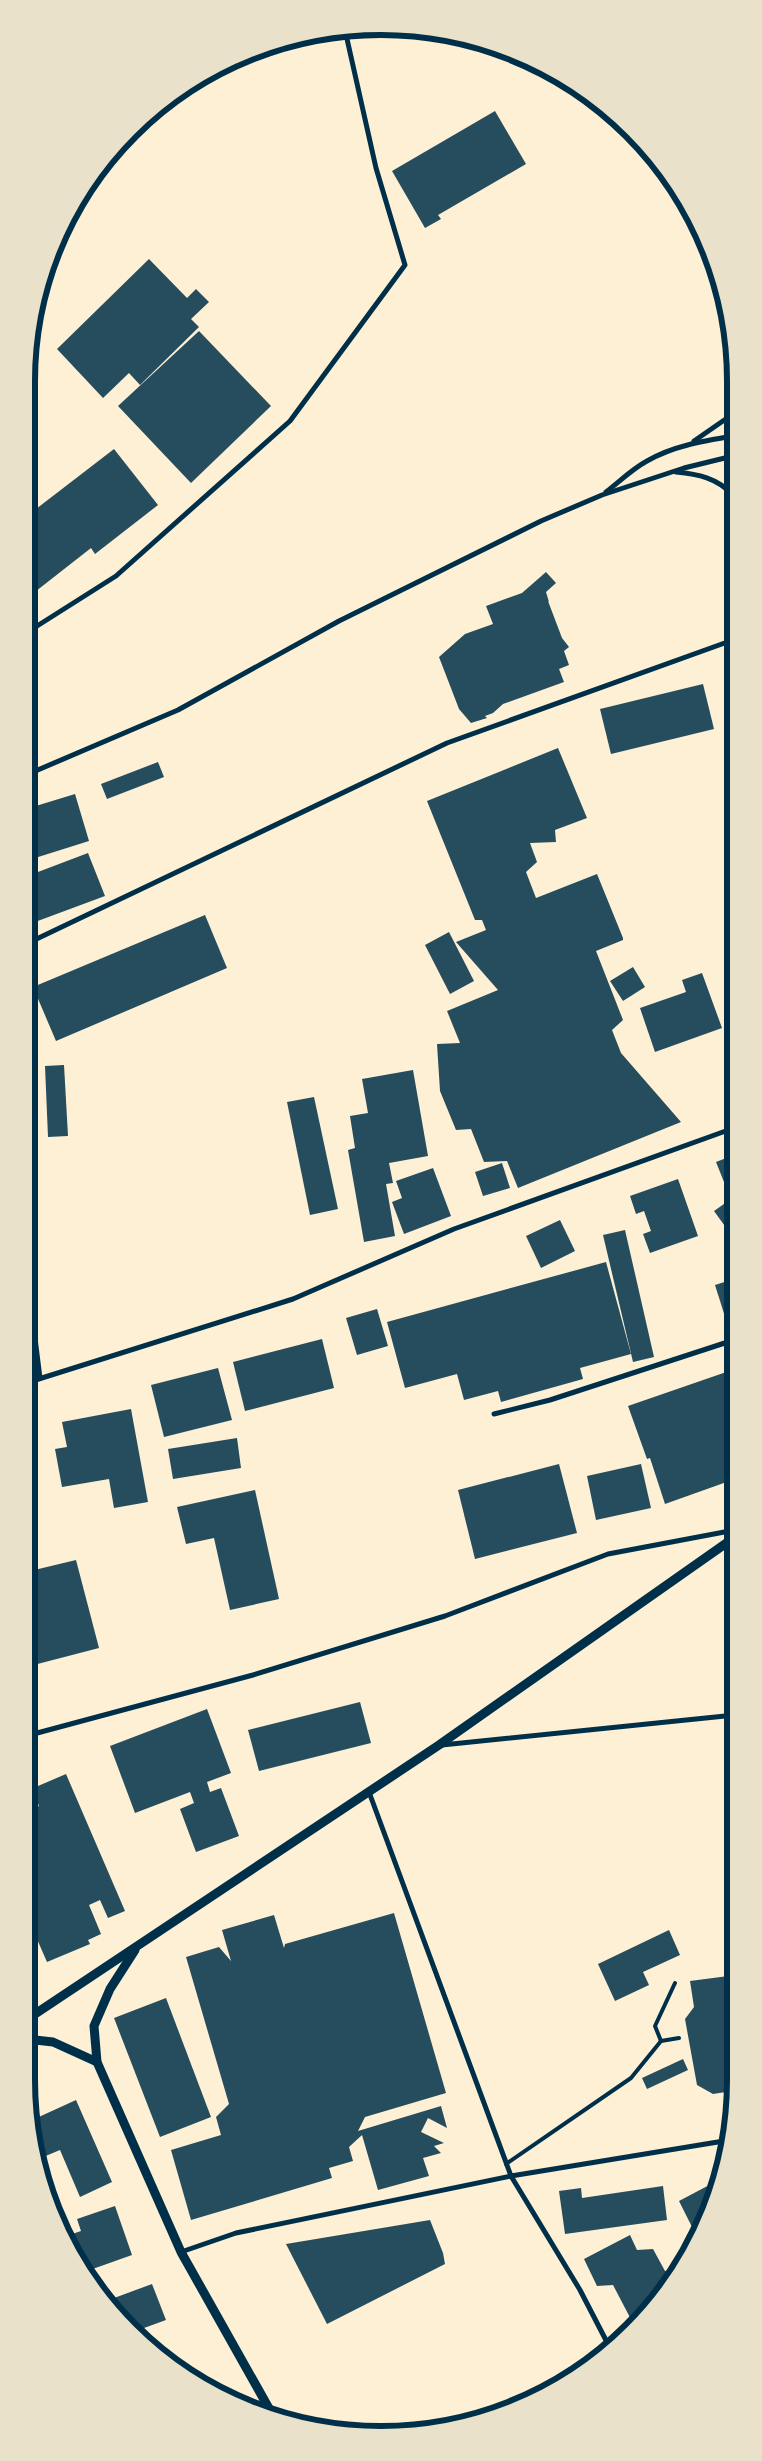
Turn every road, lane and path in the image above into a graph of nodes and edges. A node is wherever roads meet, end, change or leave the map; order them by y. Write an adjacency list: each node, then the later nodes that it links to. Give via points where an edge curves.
1 (347, 37): 9 (street, via 376,168 405,265 290,421 116,576)
2 (727, 419): 4 (street)
3 (727, 437): 4 (street)
4 (687, 445): 8 (street, via 646,461)
5 (727, 458): 6 (street)
6 (673, 471): 7 (street, via 706,477); 8 (street)
7 (727, 490)
8 (602, 495): 11 (street, via 541,521 338,622 178,710)
9 (35, 627)
10 (727, 642): 12 (street, via 447,743)
11 (35, 771)
12 (35, 940)
13 (727, 1131): 16 (street, via 454,1229 293,1299)
14 (35, 1338): 16 (street)
15 (727, 1342): 18 (street, via 550,1400)
16 (40, 1378): 17 (street)
17 (35, 1380)
18 (494, 1414)
19 (727, 1532): 22 (street, via 608,1554 436,1619 253,1675)
20 (727, 1543): 23 (street)
21 (727, 1716): 23 (street)
22 (35, 1734)
23 (439, 1745): 24 (street)
24 (369, 1792): 25 (street); 33 (street)
25 (138, 1946): 27 (street); 31 (street, via 110,1989 94,2026)
26 (675, 1983): 30 (lane, via 655,2026)
27 (35, 2014)
28 (679, 2038): 30 (lane)
29 (35, 2040): 31 (street, via 53,2042)
30 (661, 2041): 33 (lane, via 631,2078)
31 (97, 2062): 35 (street)
32 (721, 2141): 34 (street)
33 (506, 2164): 34 (street)
34 (510, 2176): 35 (street, via 236,2233); 36 (street, via 580,2290)
35 (181, 2252): 37 (street)
36 (607, 2342)
37 (268, 2407)

